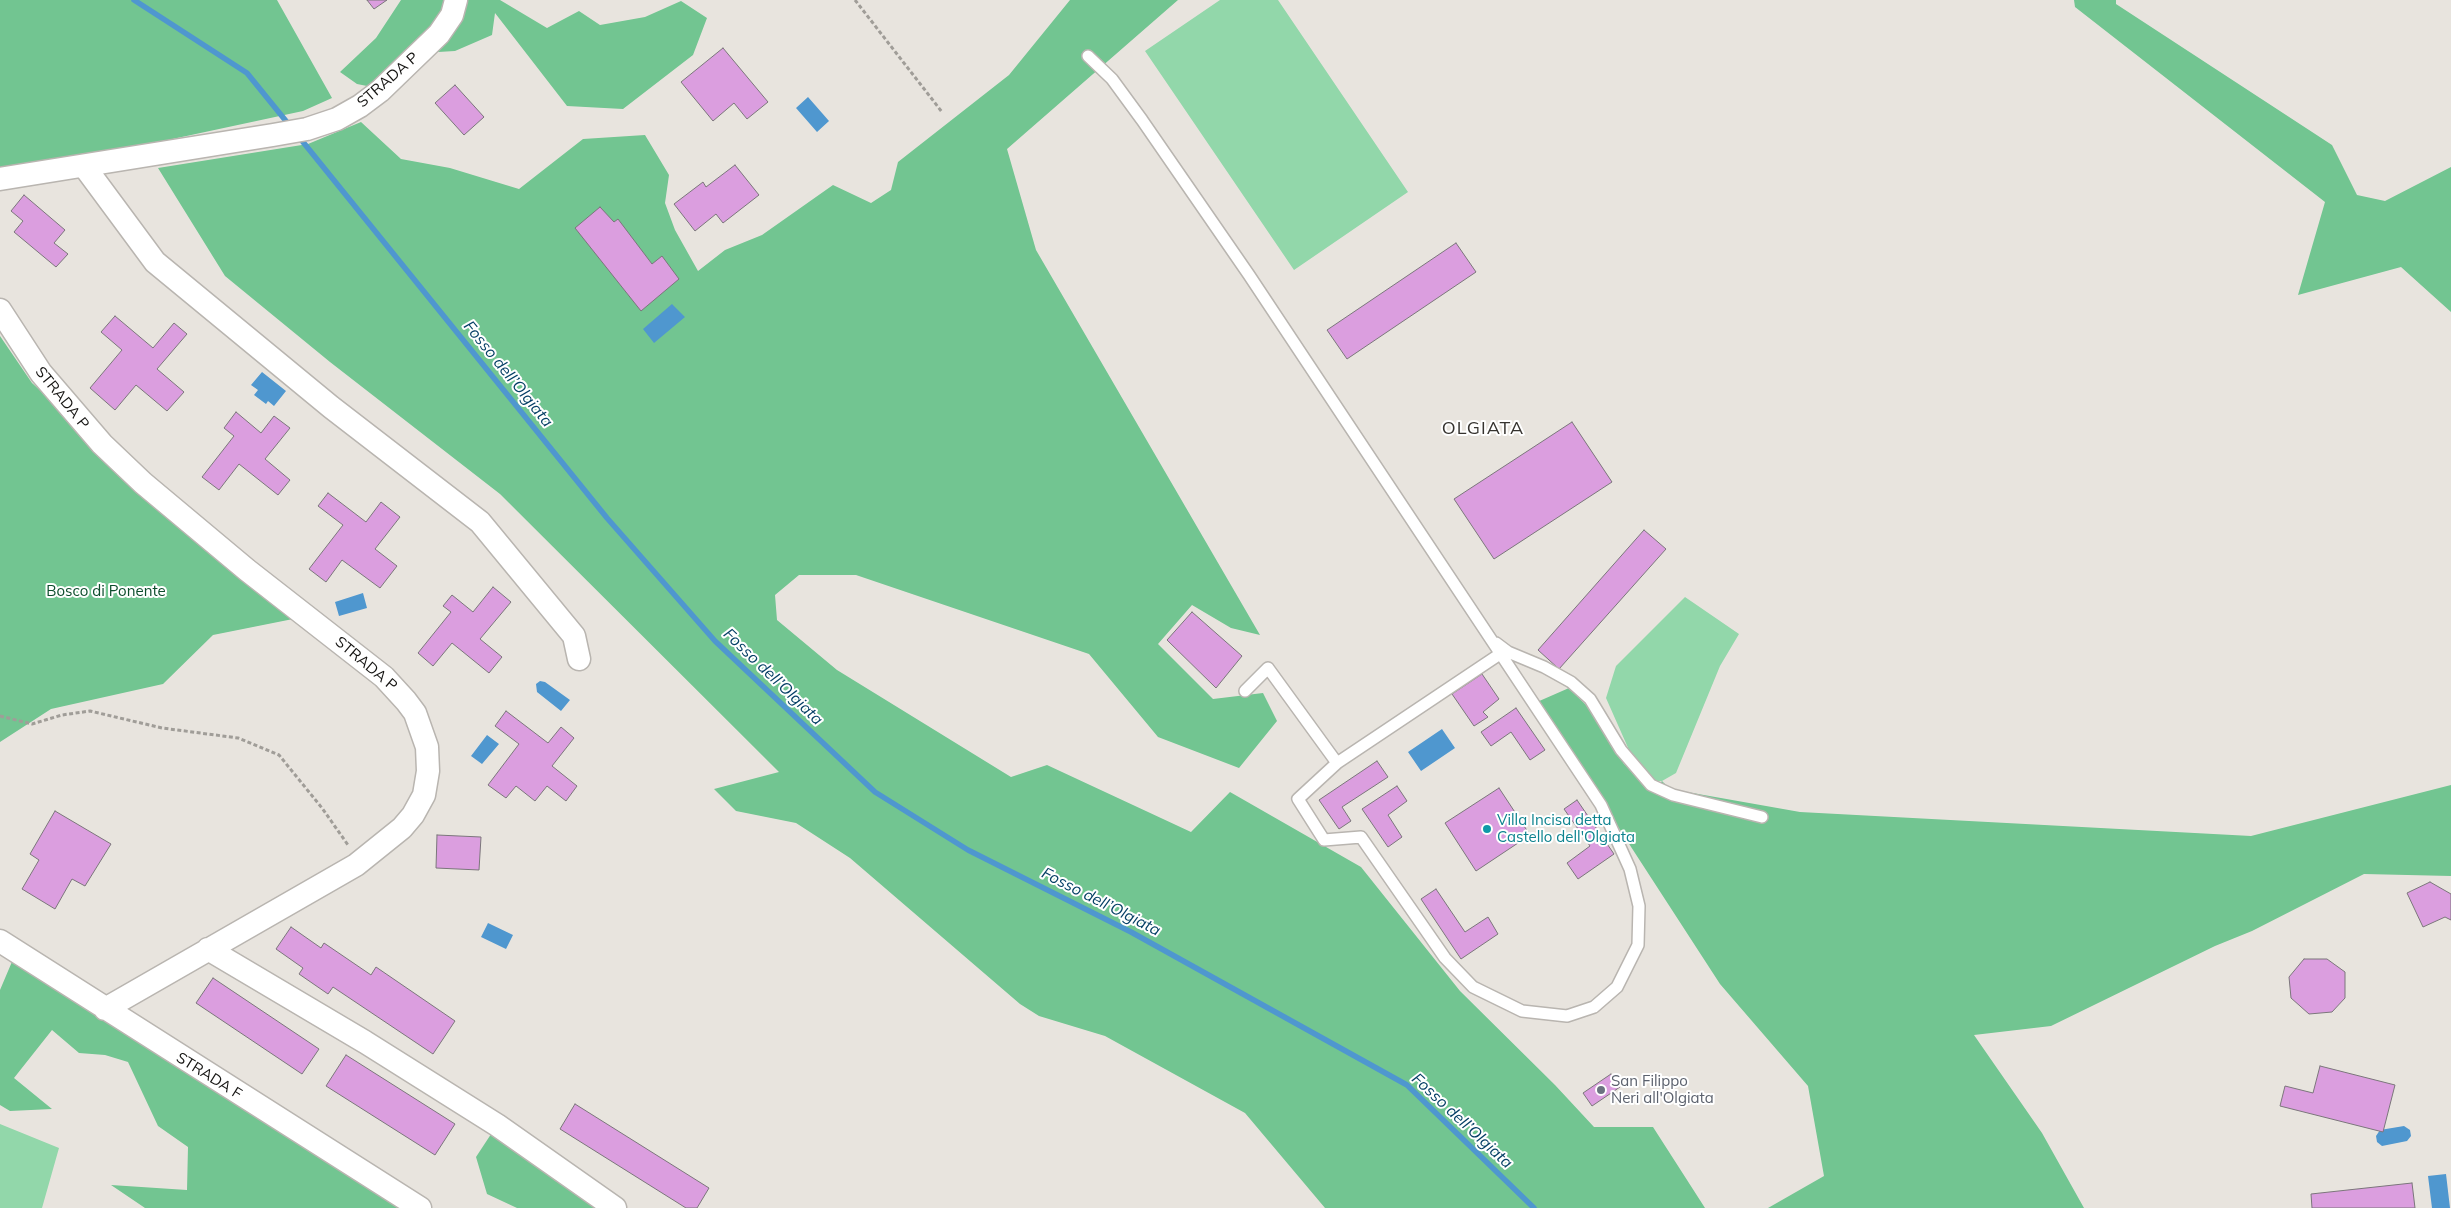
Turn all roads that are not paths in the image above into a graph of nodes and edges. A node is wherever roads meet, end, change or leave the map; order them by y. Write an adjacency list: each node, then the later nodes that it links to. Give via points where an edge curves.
1 (456, 0): 3 (street, STRADA P, via 452,15 440,34 380,91 345,114 307,128 273,135)
2 (1088, 56): 6 (lane, via 1112,79 1142,120)
3 (84, 166): 4 (street, STRADA P); 8 (street, via 155,262 332,407 480,522 574,636)
4 (0, 179)
5 (0, 310): 13 (street, STRADA P, via 62,401 117,460 247,570 384,677 415,713 427,747 424,795 402,828 356,865)
6 (1490, 639): 7 (lane); 11 (lane, via 1508,652 1571,682 1584,693 1606,722 1621,750 1651,785 1673,796)
7 (1500, 654): 10 (lane); 10 (lane, via 1602,805 1630,869 1639,906 1638,945 1617,987 1594,1007 1567,1016 1522,1011 1473,987 1445,958 1361,837 1324,840 1298,799)
8 (578, 659)
9 (1245, 691): 10 (lane, via 1268,668)
10 (1337, 763)
11 (1762, 817)
12 (0, 942): 14 (street, STRADA F)
13 (208, 949): 14 (street, STRADA P); 16 (street, via 497,1125)
14 (105, 1009): 15 (street, STRADA F)
15 (420, 1208)
16 (615, 1208)

